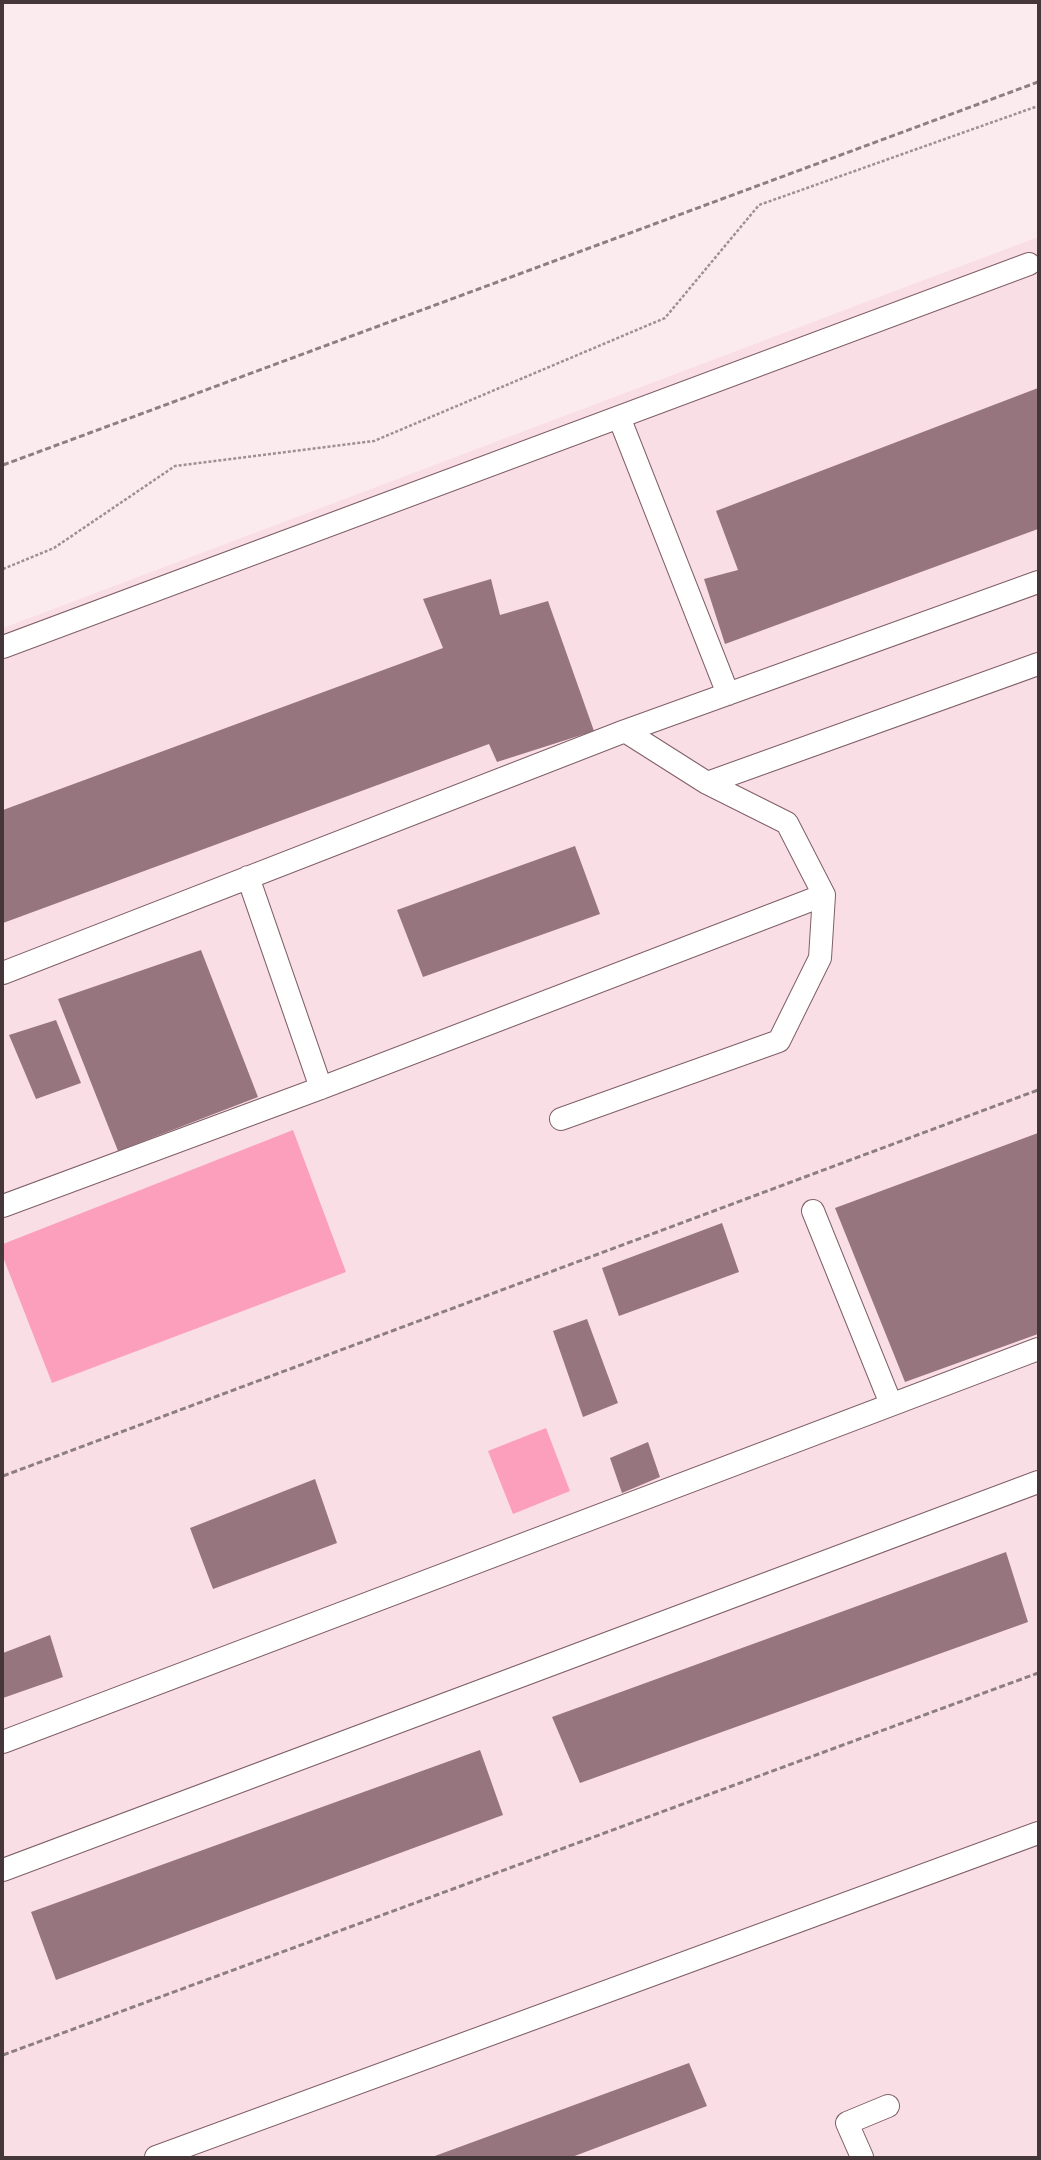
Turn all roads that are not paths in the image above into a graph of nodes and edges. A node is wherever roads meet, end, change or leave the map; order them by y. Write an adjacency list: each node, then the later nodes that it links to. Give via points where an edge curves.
1 (1029, 264): 2 (lane)
2 (619, 417): 4 (lane); 6 (lane)
3 (1038, 582): 6 (lane)
4 (3, 647)
5 (1038, 664): 8 (lane)
6 (728, 694): 7 (lane)
7 (625, 731): 8 (lane); 9 (lane)
8 (707, 783): 10 (lane, via 787,823)
9 (248, 877): 11 (lane); 12 (lane)
10 (824, 894): 12 (lane); 13 (lane, via 820,958 779,1041)
11 (3, 973)
12 (321, 1088): 14 (lane)
13 (561, 1119)
14 (3, 1206)
15 (813, 1211): 17 (lane)
16 (1038, 1349): 17 (lane)
17 (891, 1404): 19 (lane)
18 (1037, 1485): 21 (lane)
19 (3, 1742)
20 (1038, 1833): 23 (lane)
21 (3, 1870)
22 (888, 2106): 24 (lane, via 847,2123)
23 (156, 2157)
24 (862, 2157)

